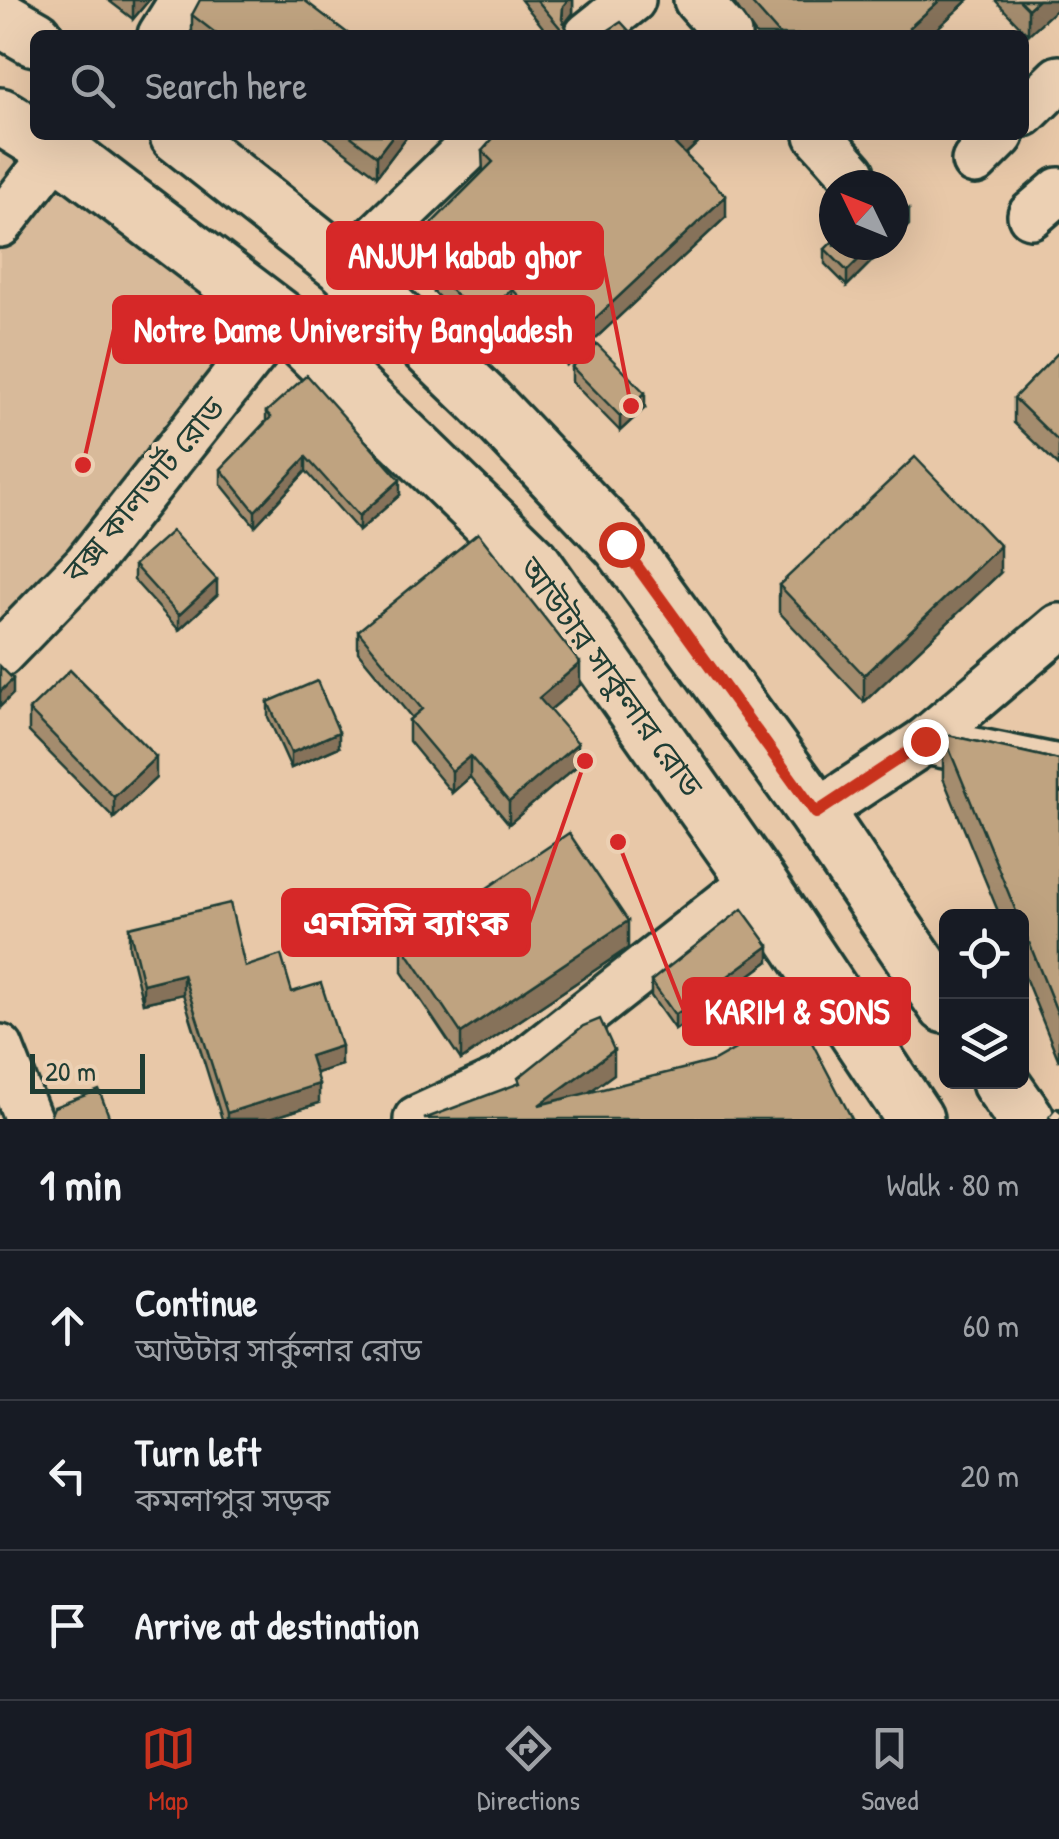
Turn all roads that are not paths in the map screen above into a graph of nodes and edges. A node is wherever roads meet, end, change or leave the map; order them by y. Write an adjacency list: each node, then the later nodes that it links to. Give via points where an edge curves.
1 (183, 0): 5 (street)
2 (632, 0): 6 (street)
3 (697, 0): 7 (street)
4 (0, 18): 8 (main road)
5 (164, 30)
6 (594, 30)
7 (724, 30)
8 (30, 35)
9 (1059, 79): 10 (street)
10 (1029, 108)
11 (0, 116): 12 (main road, আউটার সার্কুলার রোড)
12 (30, 134)
13 (40, 140): 17 (main road, আউটার সার্কুলার রোড)
14 (184, 140): 20 (main road)
15 (477, 140): 20 (street)
16 (822, 140): 18 (street)
17 (58, 151): 19 (street); 21 (main road, আউটার সার্কুলার রোড)
18 (849, 170)
19 (0, 224)
20 (344, 268): 26 (main road, via 621,544)
21 (281, 319): 23 (street, বক্স কালভার্ট রোড, via 87,564); 27 (main road, আউটার সার্কুলার রোড, via 532,562)
22 (1059, 626): 24 (street)
23 (0, 654)
24 (925, 741): 25 (street); 26 (street)
25 (1059, 768)
26 (816, 813): 28 (main road)
27 (756, 880): 31 (street); 34 (main road, আউটার সার্কুলার রোড)
28 (942, 999)
29 (0, 1048): 32 (street)
30 (1005, 1089): 35 (main road)
31 (508, 1100): 33 (street)
32 (28, 1119)
33 (418, 1119)
34 (915, 1119)
35 (1026, 1119)

